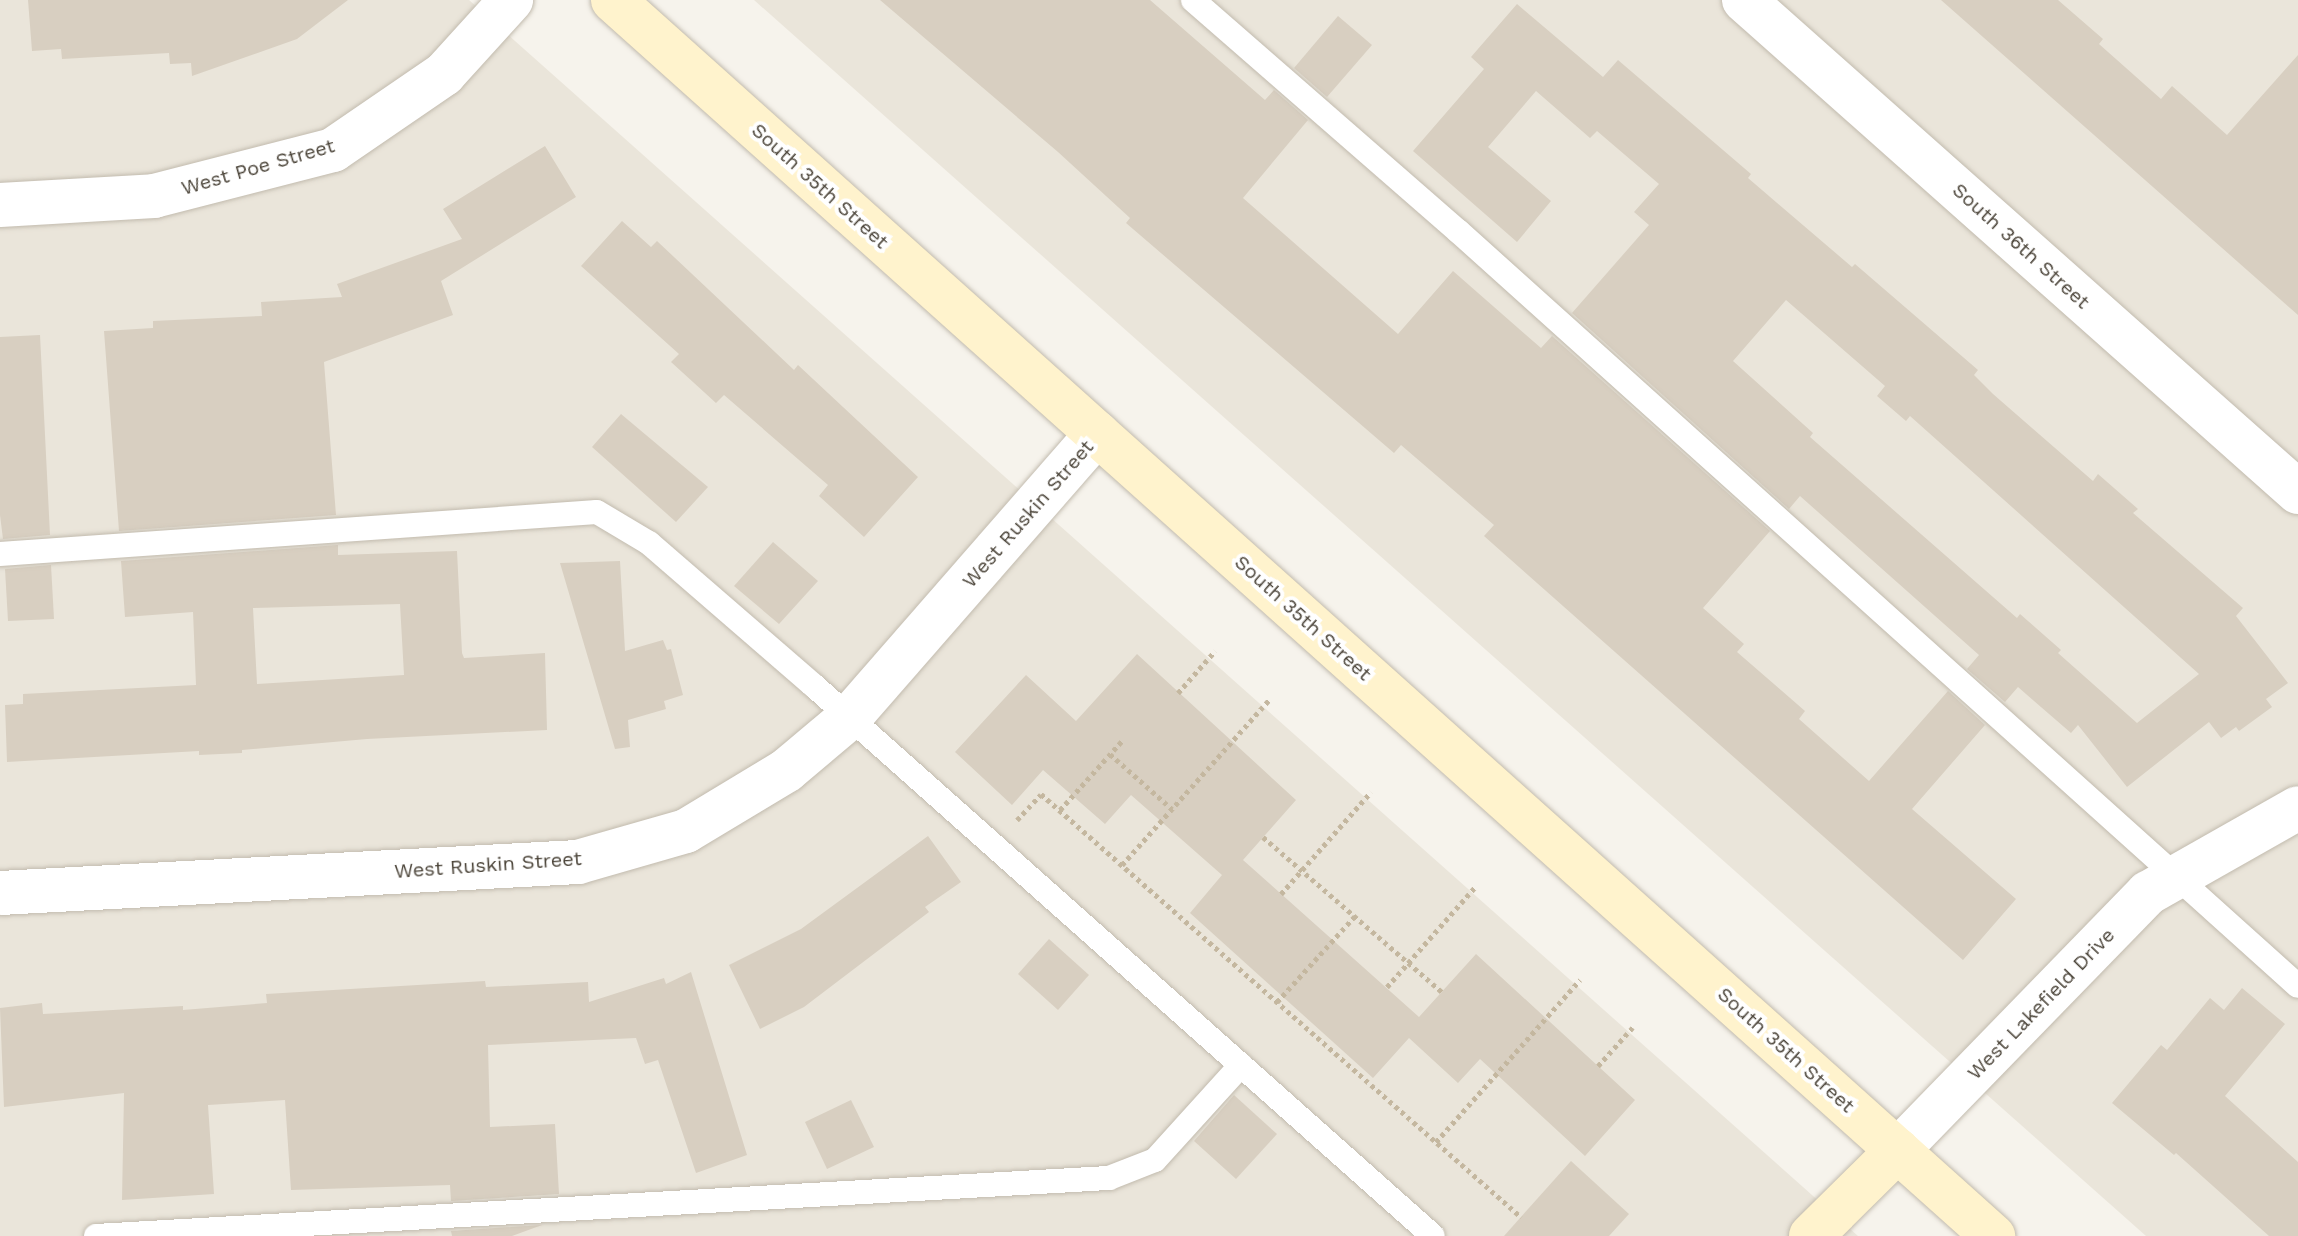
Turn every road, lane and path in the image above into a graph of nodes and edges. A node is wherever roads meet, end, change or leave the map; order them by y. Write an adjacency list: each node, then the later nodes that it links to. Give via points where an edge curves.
1 (511, 0): 5 (street, West Poe Street, via 444,74 333,150 154,196)
2 (613, 0): 6 (main road, South 35th Street)
3 (1193, 0): 23 (lane)
4 (1744, 0): 7 (street, South 36th Street)
5 (0, 205)
6 (1097, 434): 12 (street, West Ruskin Street); 38 (main road, South 35th Street)
7 (2298, 492)
8 (0, 554): 12 (lane, via 597,512 649,543)
9 (1215, 651): 10 (path)
10 (1178, 693)
11 (1269, 700): 17 (path)
12 (850, 717): 20 (lane); 25 (street, West Ruskin Street, via 787,770 686,831 578,862)
13 (1122, 741): 14 (path)
14 (1110, 754): 17 (path); 18 (path)
15 (1371, 792): 22 (path)
16 (2298, 808): 23 (street, West Lakefield Drive)
17 (1172, 809): 21 (path)
18 (1060, 810): 20 (path, via 1041,794); 21 (path)
19 (1263, 837): 22 (path)
20 (994, 844): 35 (lane)
21 (1122, 865): 33 (path)
22 (1302, 870): 26 (path); 27 (path)
23 (2176, 876): 30 (lane); 38 (street, West Lakefield Drive, via 2148,893)
24 (1476, 886): 28 (path)
25 (0, 893)
26 (1281, 894)
27 (1355, 916): 28 (path); 33 (path)
28 (1409, 963): 31 (path); 32 (path)
29 (1580, 980): 37 (path)
30 (2298, 986)
31 (1387, 987)
32 (1442, 992)
33 (1277, 1002): 37 (path)
34 (1633, 1027): 36 (path)
35 (1241, 1065): 40 (lane, via 1155,1160 1109,1178); 41 (lane)
36 (1598, 1066)
37 (1436, 1142): 39 (path)
38 (1898, 1150): 42 (main road, West Lakefield Drive); 43 (main road, South 35th Street)
39 (1521, 1217)
40 (96, 1236)
41 (1433, 1236)
42 (1811, 1236)
43 (1993, 1236)

